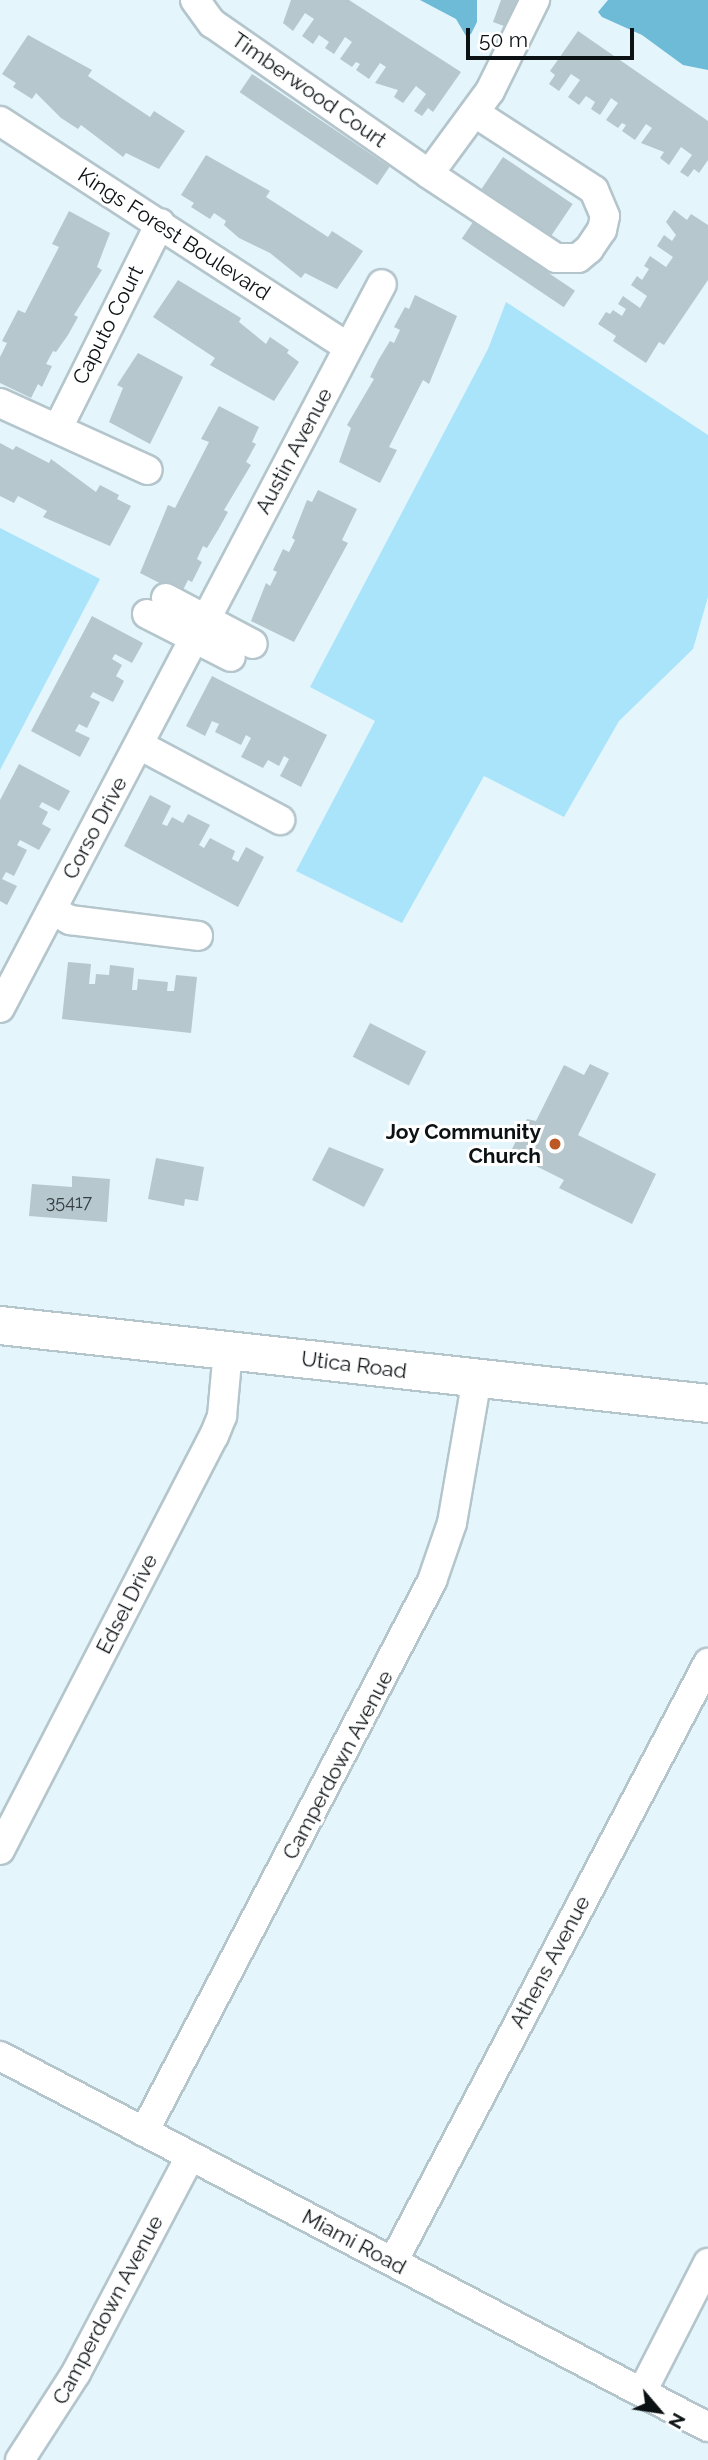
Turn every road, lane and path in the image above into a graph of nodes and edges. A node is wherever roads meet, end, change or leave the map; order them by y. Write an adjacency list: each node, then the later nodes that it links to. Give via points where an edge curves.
1 (195, 0): 5 (street, Timberwood Court, via 212,23)
2 (535, 0): 3 (street, via 515,48)
3 (475, 113): 5 (street); 5 (street, Timberwood Court, via 594,190 605,216 589,250 578,258 556,258)
4 (0, 121): 6 (street, Kings Forest Boulevard)
5 (429, 174)
6 (160, 223): 8 (street, Kings Forest Boulevard); 10 (street, Caputo Court)
7 (382, 284): 8 (street, Austin Avenue)
8 (348, 346): 13 (street, Austin Avenue)
9 (0, 403): 10 (street)
10 (58, 428): 11 (street)
11 (148, 470)
12 (157, 606): 13 (street)
13 (200, 629): 14 (street); 15 (street, Corso Drive)
14 (242, 650)
15 (139, 745): 16 (street); 17 (street, Corso Drive)
16 (280, 820)
17 (52, 910): 18 (street, via 70,920); 19 (street, Corso Drive)
18 (198, 936)
19 (0, 1008)
20 (0, 1325): 21 (main road, Utica Road)
21 (228, 1350): 22 (main road, Utica Road); 25 (street, Edsel Drive, via 222,1416 214,1436)
22 (477, 1378): 23 (main road, Utica Road); 27 (street, Camperdown Avenue, via 452,1523 432,1581)
23 (708, 1403)
24 (708, 1663): 29 (street, Athens Avenue)
25 (0, 1850)
26 (0, 2056): 27 (street, Miami Road)
27 (144, 2132): 28 (street, Miami Road)
28 (191, 2157): 29 (street, Miami Road); 33 (street, Camperdown Avenue, via 76,2373)
29 (393, 2262): 31 (street, Miami Road)
30 (708, 2263): 31 (street)
31 (642, 2392): 32 (street, Miami Road)
32 (708, 2427)
33 (20, 2460)

